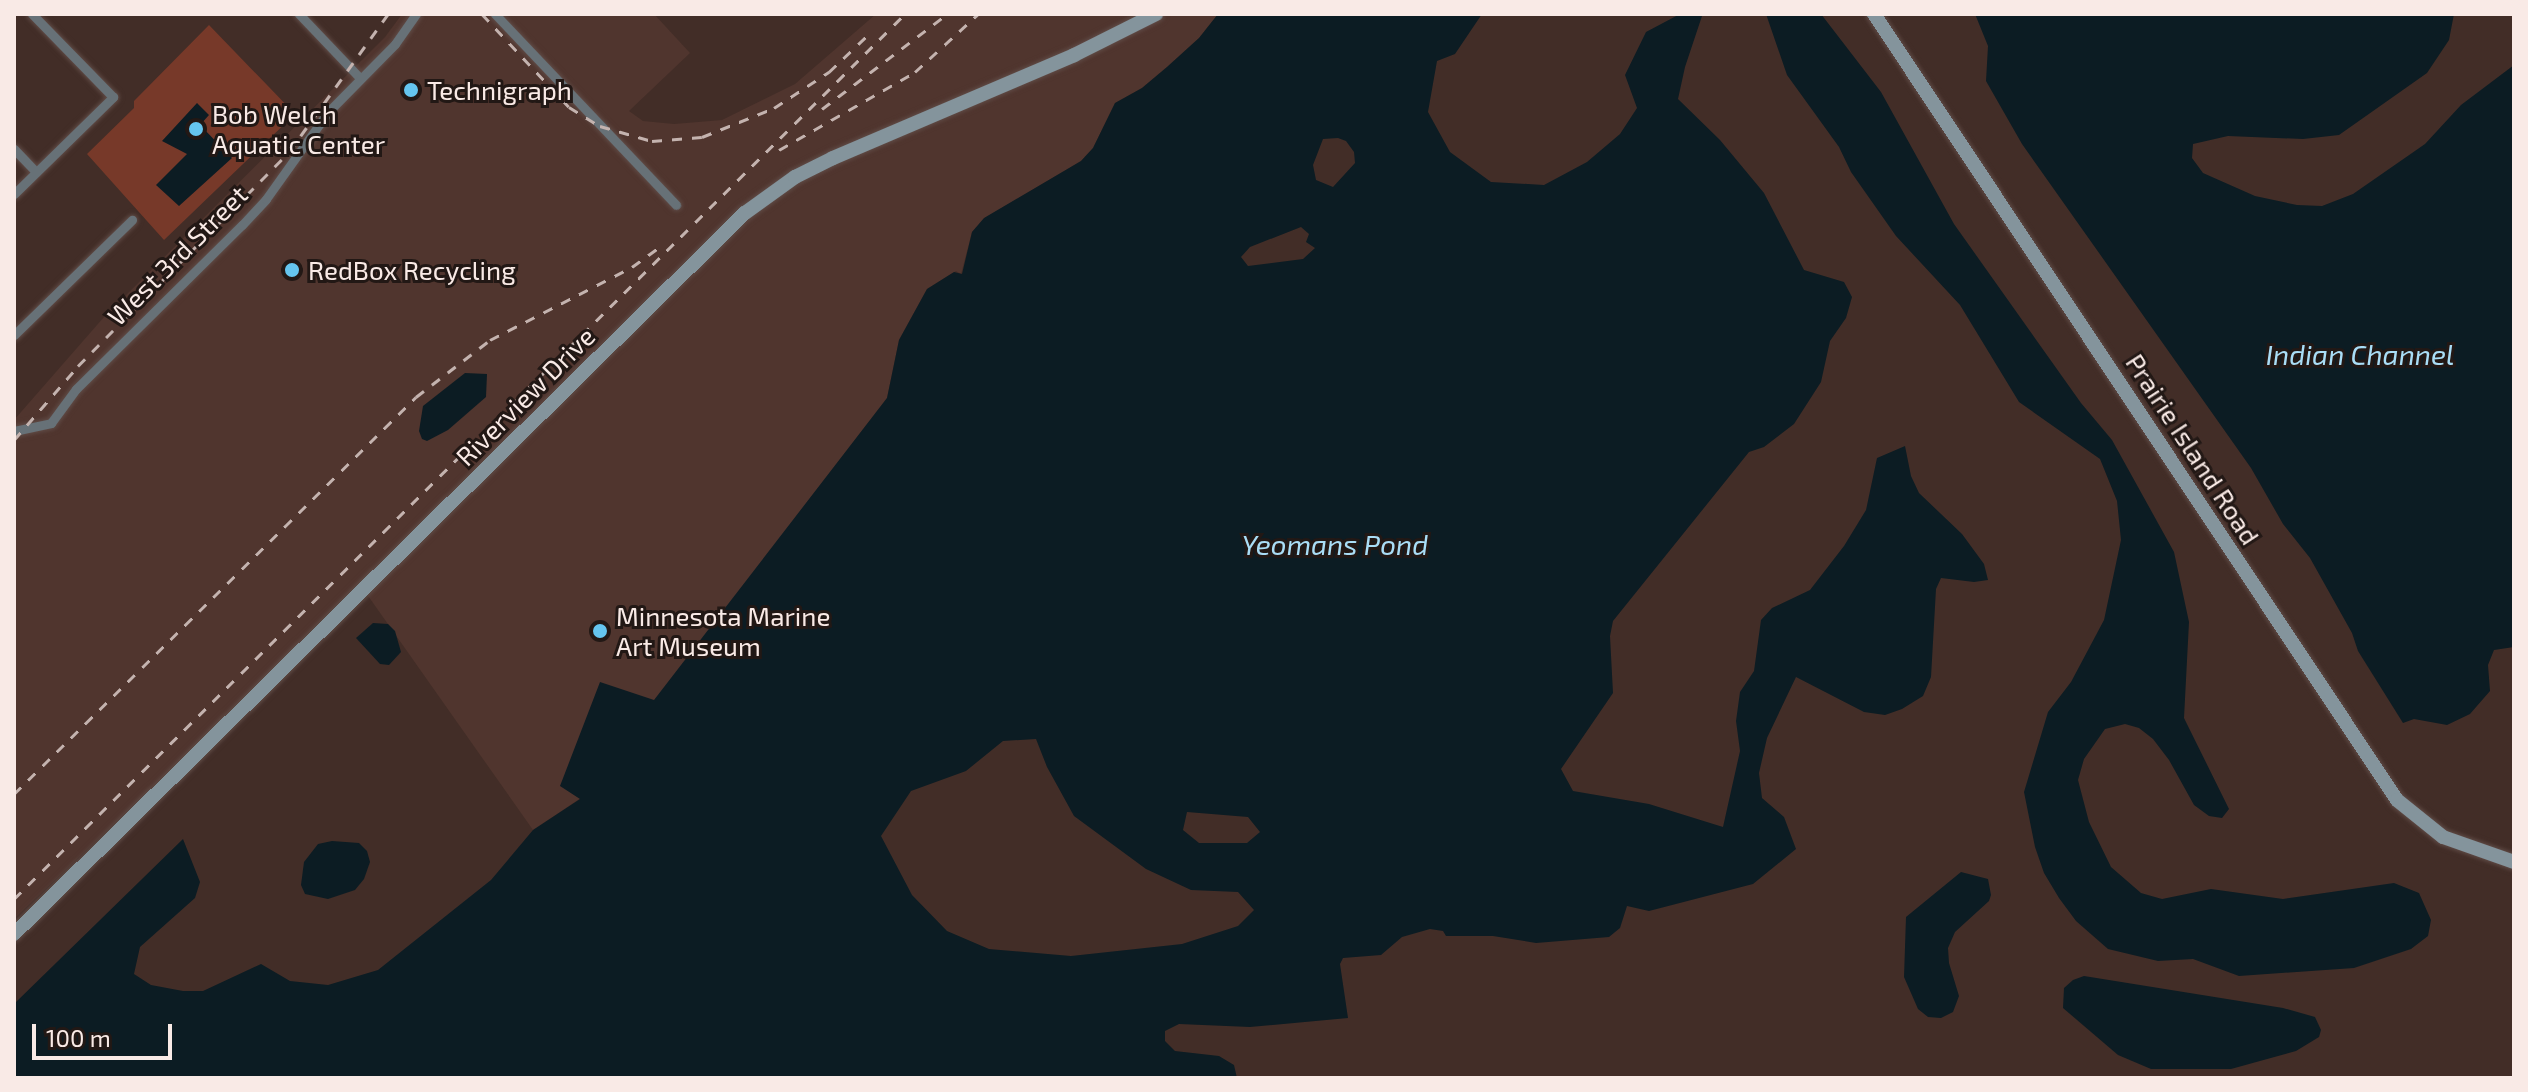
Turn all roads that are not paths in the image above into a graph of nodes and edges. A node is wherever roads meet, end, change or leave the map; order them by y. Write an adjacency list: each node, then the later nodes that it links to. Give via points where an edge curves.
1 (32, 14): 9 (street, via 113,97)
2 (299, 14): 7 (street)
3 (416, 14): 7 (street, West 3rd Street)
4 (495, 14): 11 (street)
5 (1156, 14): 16 (street, Riverview Drive, via 1070,57 833,158 795,177 745,213)
6 (1874, 14): 15 (street, Prairie Island Road, via 2397,800 2443,837)
7 (360, 78): 14 (street, West 3rd Street, via 328,112 266,199 76,389 51,423)
8 (14, 149): 9 (street)
9 (36, 172): 10 (street)
10 (14, 194)
11 (676, 205)
12 (132, 220): 13 (street)
13 (14, 335)
14 (14, 431)
15 (2514, 862)
16 (14, 934)

